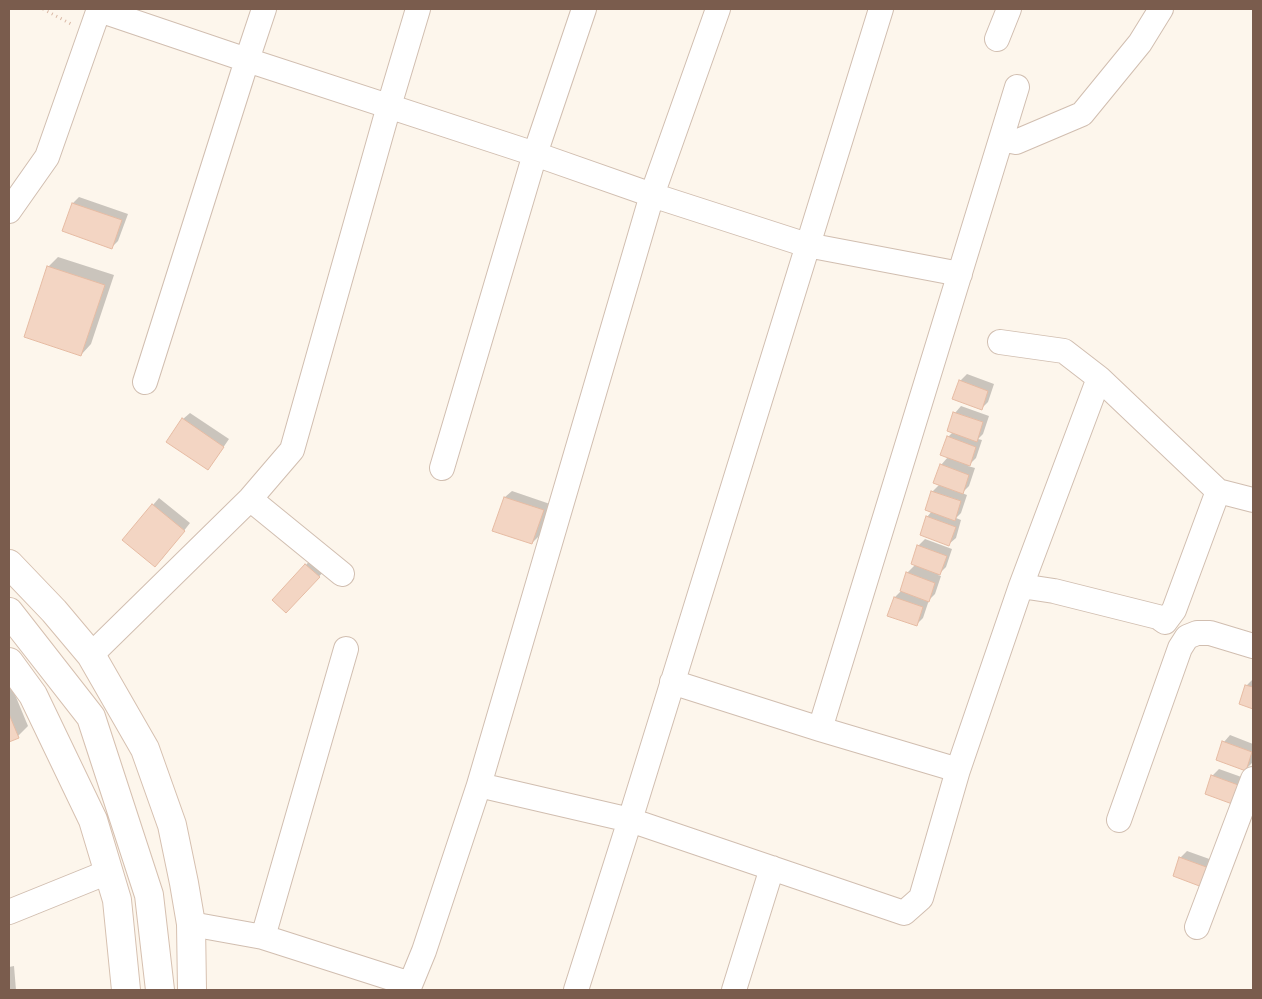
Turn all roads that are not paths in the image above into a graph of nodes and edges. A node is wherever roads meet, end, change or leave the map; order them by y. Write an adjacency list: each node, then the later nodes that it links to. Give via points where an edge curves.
1 (99, 9): 10 (street); 16 (street, via 47,157)
2 (264, 9): 10 (street)
3 (418, 9): 12 (street)
4 (584, 9): 14 (street)
5 (718, 9): 15 (street)
6 (881, 9): 17 (street)
7 (1009, 9): 9 (street)
8 (1161, 9): 13 (street, via 1140,43 1082,114 1016,142)
9 (997, 39)
10 (246, 60): 12 (street); 21 (street)
11 (1017, 87): 13 (street)
12 (389, 106): 14 (street); 24 (street, via 292,450)
13 (1001, 139): 18 (street)
14 (535, 154): 15 (street); 22 (street)
15 (652, 195): 17 (street); 38 (street)
16 (9, 211)
17 (807, 245): 18 (street); 34 (street)
18 (960, 274): 35 (street)
19 (1000, 342): 20 (street, via 1064,351)
20 (1099, 378): 23 (street); 28 (street)
21 (145, 382)
22 (442, 468)
23 (1218, 491): 25 (street); 28 (street, via 1174,610 1165,622 1054,590)
24 (250, 499): 27 (street); 32 (street)
25 (1253, 500)
26 (9, 564): 32 (street)
27 (342, 574)
28 (1021, 586): 36 (street)
29 (9, 612): 49 (street, via 91,717 149,895)
30 (1253, 646): 40 (street, via 1210,633 1196,632 1187,637 1180,648)
31 (346, 649): 46 (street)
32 (91, 655): 44 (street, via 145,749 172,825)
33 (9, 662): 42 (street, via 33,695 93,820)
34 (672, 682): 35 (street); 39 (street)
35 (820, 729): 36 (street)
36 (958, 770): 41 (street, via 921,898 904,913)
37 (1253, 779): 45 (street)
38 (479, 785): 39 (street); 47 (street)
39 (630, 820): 41 (street); 51 (street)
40 (1119, 820)
41 (772, 868): 52 (street)
42 (108, 872): 43 (street); 48 (street, via 117,900)
43 (9, 912)
44 (191, 924): 46 (street); 50 (street)
45 (1197, 927)
46 (262, 937): 47 (street)
47 (409, 987)
48 (126, 990)
49 (160, 990)
50 (192, 990)
51 (576, 990)
52 (734, 990)

